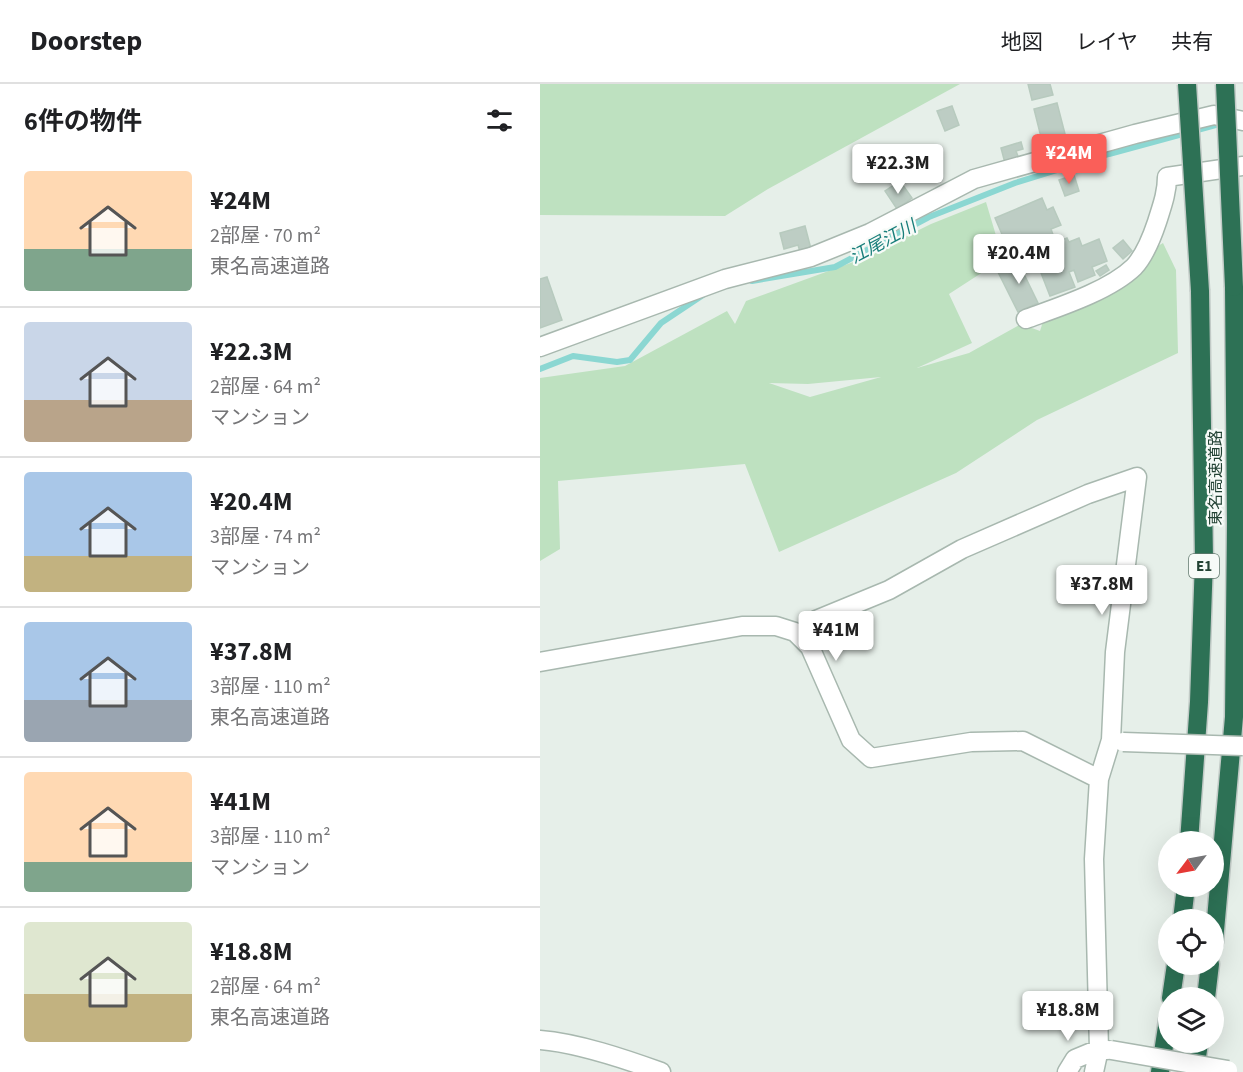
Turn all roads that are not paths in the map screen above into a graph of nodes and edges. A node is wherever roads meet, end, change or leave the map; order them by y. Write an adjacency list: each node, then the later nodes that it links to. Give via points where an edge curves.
1 (1187, 84): 12 (highway, 東名高速道路 / E1, bridge, via 1200,291 1204,560)
2 (1224, 84): 13 (highway, 東名高速道路 / E1, bridge, via 1234,287 1236,522 1234,717)
3 (1236, 119): 6 (street, via 1214,115 974,179 870,233 811,257 725,279)
4 (1243, 166): 5 (street, via 1167,177 1167,192 1152,238 1135,266 1071,303)
5 (1026, 319)
6 (540, 347)
7 (816, 620): 9 (street, via 890,590 962,549 1137,477 1115,652)
8 (540, 662): 11 (street, via 742,626 776,626 795,632 810,646 851,740 871,758 971,742 1023,741)
9 (1117, 741): 10 (street, bridge); 11 (street)
10 (1243, 746)
11 (1099, 779): 15 (street, via 1094,859)
12 (1190, 831)
13 (1217, 909)
14 (540, 1040): 19 (street)
15 (1105, 1050): 18 (street, bridge); 20 (street, via 1075,1059); 21 (street)
16 (1163, 1053): 22 (highway)
17 (1198, 1053): 23 (highway)
18 (1234, 1071)
19 (661, 1072)
20 (1067, 1072)
21 (1095, 1072)
22 (1160, 1072)
23 (1195, 1072)

